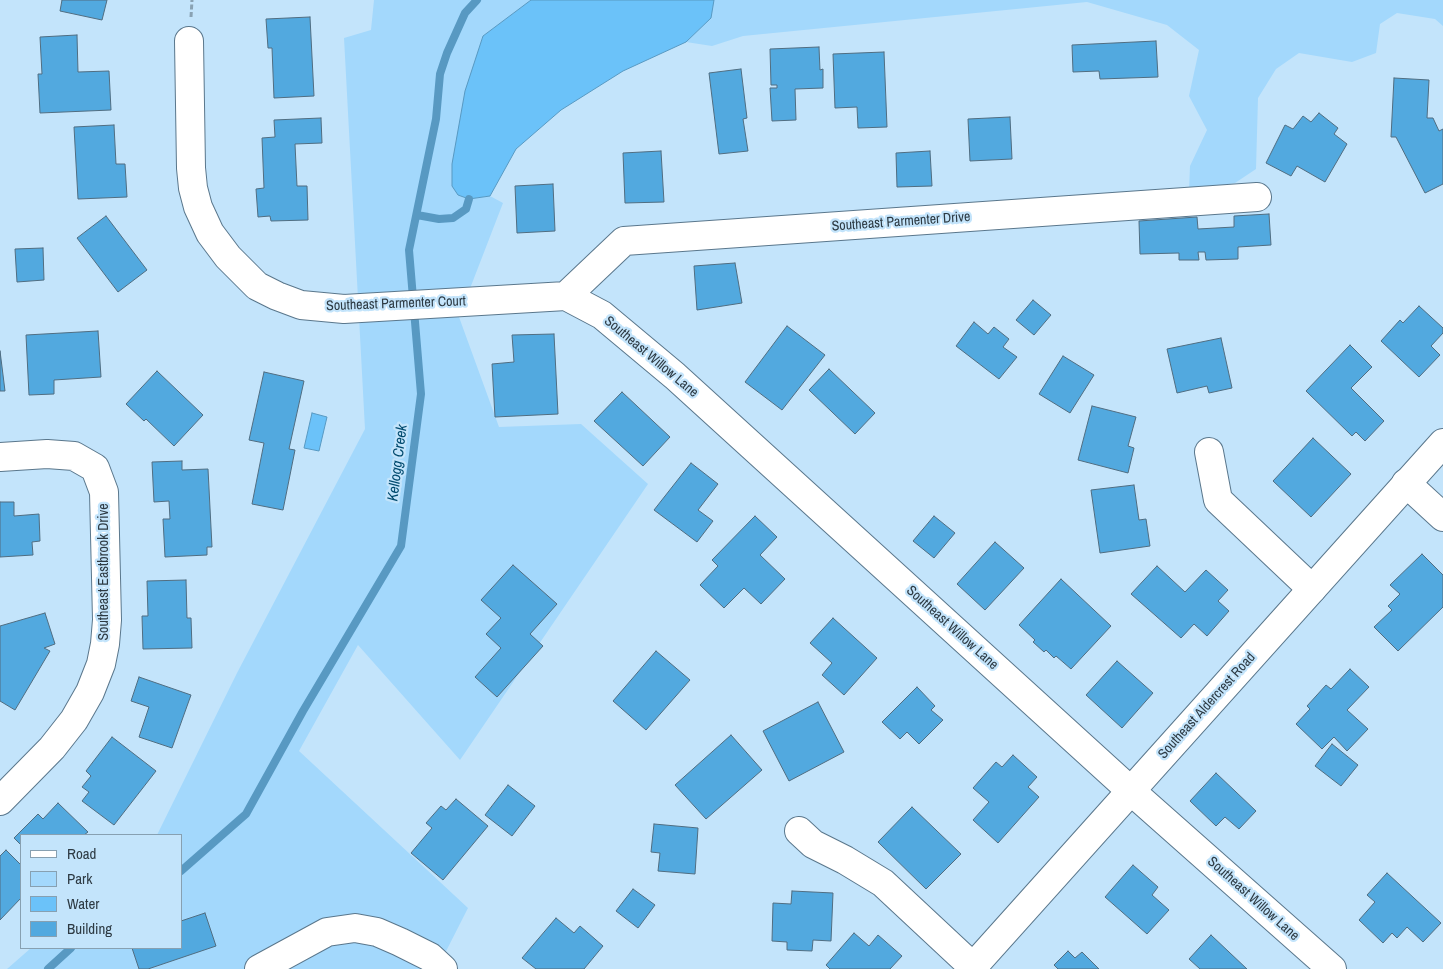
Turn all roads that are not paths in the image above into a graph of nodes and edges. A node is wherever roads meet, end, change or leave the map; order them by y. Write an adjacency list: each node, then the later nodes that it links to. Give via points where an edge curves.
1 (189, 41): 3 (street, Southeast Parmenter Court, via 191,168 198,207 210,233 257,286 301,306 344,309)
2 (1257, 197): 3 (street, Southeast Parmenter Drive, via 624,241)
3 (566, 296): 10 (street, Southeast Willow Lane, via 602,315 675,376)
4 (1443, 443): 7 (street, Southeast Aldercrest Road)
5 (1209, 452): 9 (street, via 1218,500)
6 (0, 457): 11 (street, Southeast Eastbrook Drive, via 74,456 95,468 104,492 107,620 101,664 74,720 52,748)
7 (1406, 483): 8 (street); 9 (street, Southeast Aldercrest Road)
8 (1443, 518)
9 (1312, 589): 10 (street, Southeast Aldercrest Road)
10 (1132, 790): 13 (street, Southeast Aldercrest Road); 16 (street, Southeast Willow Lane)
11 (0, 801)
12 (799, 831): 13 (street, via 813,844 883,883)
13 (972, 968)
14 (259, 969): 15 (street, via 327,932 355,928 377,932 400,942)
15 (443, 969)
16 (1332, 969)

